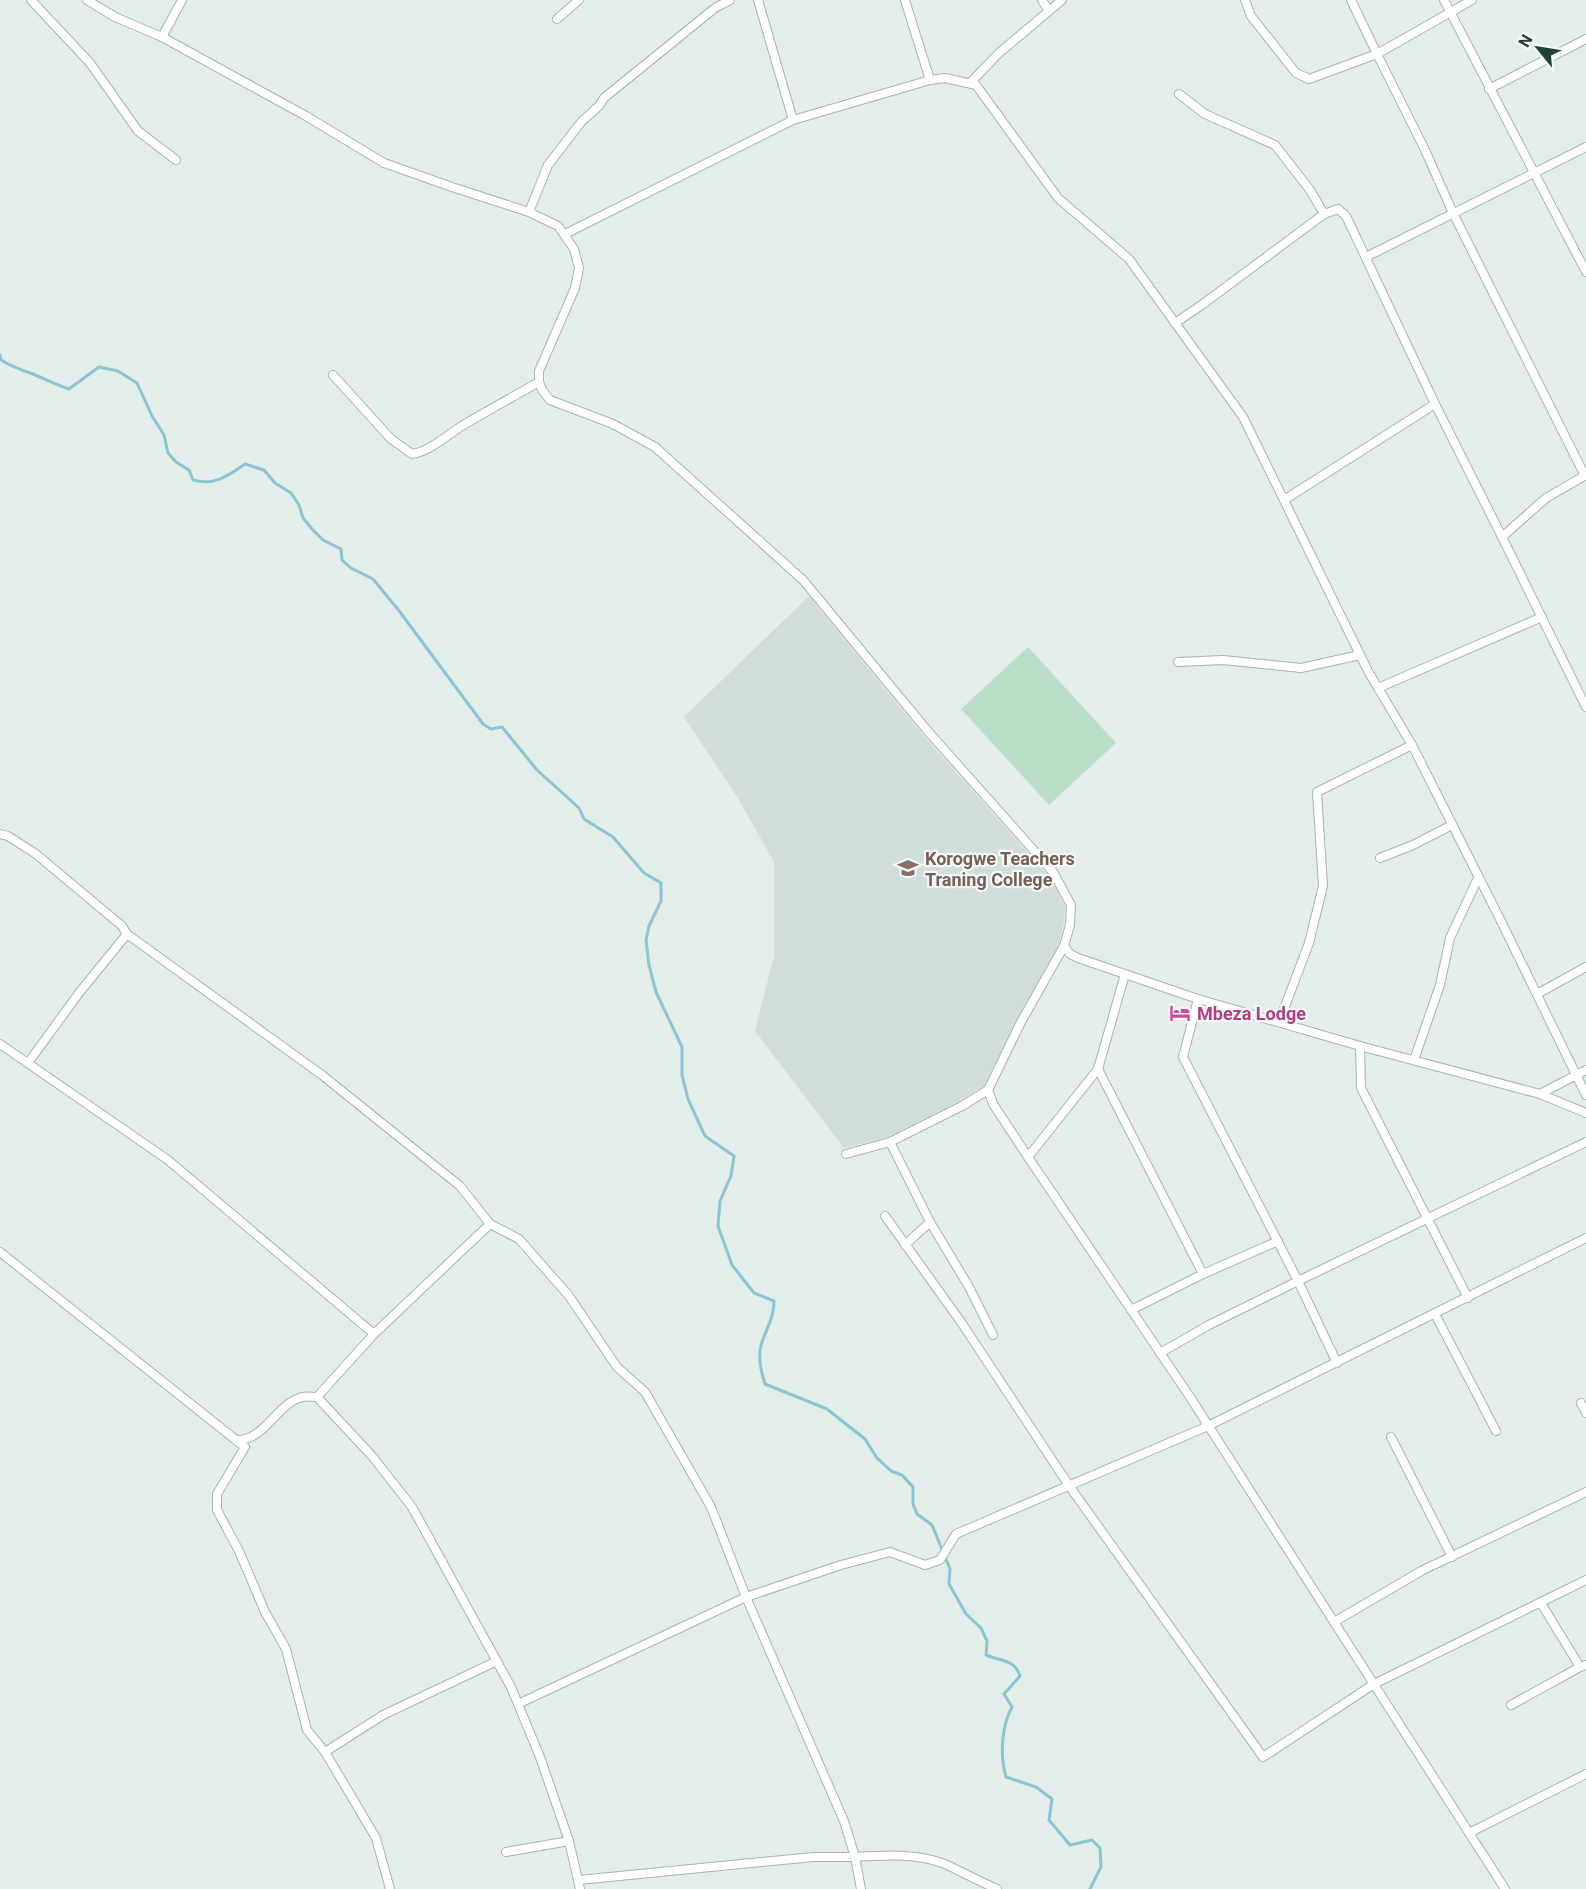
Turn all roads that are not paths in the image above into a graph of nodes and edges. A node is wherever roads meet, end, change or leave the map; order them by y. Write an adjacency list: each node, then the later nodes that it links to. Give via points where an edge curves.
1 (31, 0): 26 (street, via 90,63 138,131)
2 (87, 0): 17 (street)
3 (182, 0): 17 (street)
4 (579, 0): 16 (street)
5 (730, 0): 28 (street, via 604,98 582,121 548,165)
6 (758, 0): 24 (street)
7 (905, 0): 20 (street)
8 (1042, 0): 14 (street)
9 (1062, 0): 14 (street)
10 (1245, 0): 19 (street, via 1251,16 1296,73 1309,79)
11 (1351, 0): 19 (street)
12 (1444, 0): 15 (street)
13 (1473, 0): 15 (street)
14 (1049, 11): 21 (street)
15 (1449, 12): 19 (street); 22 (street)
16 (557, 19)
17 (162, 37): 28 (street, via 384,163)
18 (1586, 39): 22 (street)
19 (1377, 54): 29 (street)
20 (930, 80): 21 (street, via 945,78); 24 (street)
21 (970, 83): 34 (street, via 976,85 1058,198 1129,259)
22 (1489, 89): 27 (street)
23 (1179, 94): 30 (street, via 1205,114 1275,145)
24 (793, 120): 31 (street)
25 (1586, 147): 27 (street)
26 (176, 159)
27 (1534, 173): 29 (street); 33 (street)
28 (530, 212): 31 (street, via 558,226)
29 (1453, 213): 32 (street); 38 (street)
30 (1324, 214): 32 (street, via 1338,209 1346,216); 34 (street)
31 (565, 234): 36 (street, via 579,268 575,288 539,371)
32 (1366, 257): 37 (street)
33 (1586, 272)
34 (1175, 323): 39 (street, via 1243,417)
35 (333, 375): 36 (street, via 391,439 412,454 424,452)
36 (539, 382): 52 (street, via 550,400 613,424 655,447 803,580 926,729 1053,872 1071,905)
37 (1435, 404): 39 (street); 40 (street)
38 (1585, 475): 40 (street, via 1546,498)
39 (1284, 500): 42 (street)
40 (1502, 537): 41 (street)
41 (1542, 617): 44 (street); 45 (street)
42 (1360, 655): 43 (street, via 1302,668 1223,660); 44 (street)
43 (1178, 662)
44 (1378, 688): 46 (street)
45 (1586, 707)
46 (1412, 745): 47 (street); 57 (street, via 1317,792 1323,886 1309,943)
47 (1452, 825): 49 (street); 50 (street)
48 (0, 834): 51 (street, via 36,854)
49 (1380, 858)
50 (1478, 878): 55 (street); 60 (street, via 1450,938 1440,985)
51 (127, 934): 61 (street); 76 (street, via 322,1076 460,1186)
52 (1064, 946): 54 (street, via 1078,958); 65 (street)
53 (1586, 967): 55 (street)
54 (1125, 974): 56 (street); 62 (street)
55 (1537, 994): 64 (street)
56 (1198, 999): 57 (street); 78 (street, via 1183,1057)
57 (1279, 1022): 59 (street)
58 (0, 1044): 61 (street)
59 (1360, 1046): 60 (street); 74 (street, via 1361,1088)
60 (1414, 1060): 66 (street)
61 (28, 1063): 86 (street, via 168,1160)
62 (1098, 1070): 72 (street); 81 (street)
63 (1586, 1070): 64 (street)
64 (1576, 1075): 66 (street); 67 (street)
65 (988, 1090): 69 (street); 72 (street)
66 (1540, 1094): 68 (street)
67 (1586, 1095)
68 (1586, 1113)
69 (890, 1142): 71 (street); 75 (street)
70 (1586, 1142): 74 (street)
71 (846, 1154)
72 (1028, 1157): 84 (street)
73 (885, 1216): 79 (street)
74 (1428, 1220): 82 (street); 83 (street)
75 (930, 1222): 79 (street); 87 (street)
76 (490, 1224): 86 (street); 101 (street, via 519,1239 569,1296 616,1367 645,1392 711,1508)
77 (1586, 1238): 83 (street)
78 (1278, 1241): 81 (street); 82 (street)
79 (905, 1245): 97 (street)
80 (0, 1252): 96 (street)
81 (1203, 1274): 84 (street)
82 (1298, 1281): 88 (street); 89 (street)
83 (1467, 1298): 85 (street)
84 (1131, 1310): 88 (street)
85 (1435, 1314): 89 (street); 94 (street)
86 (374, 1334): 90 (street)
87 (993, 1335)
88 (1160, 1353): 93 (street)
89 (1337, 1363): 93 (street)
90 (316, 1397): 96 (street, via 291,1402 255,1436 246,1441); 104 (street, via 372,1456 412,1507)
91 (1581, 1403): 92 (street)
92 (1586, 1413)
93 (1208, 1426): 97 (street); 103 (street)
94 (1496, 1431)
95 (1391, 1437): 99 (street)
96 (236, 1440): 109 (street, via 245,1447 217,1494 217,1510 286,1649 307,1730)
97 (1070, 1487): 101 (street, via 956,1534 940,1560 925,1565 890,1552); 106 (street, via 1263,1757)
98 (1586, 1492): 99 (street)
99 (1452, 1557): 103 (street)
100 (1586, 1580): 102 (street)
101 (746, 1597): 107 (street); 114 (street, via 844,1821)
102 (1541, 1603): 105 (street); 106 (street)
103 (1334, 1622): 106 (street)
104 (497, 1661): 107 (street); 109 (street, via 383,1715)
105 (1583, 1666): 108 (street)
106 (1374, 1684): 111 (street)
107 (518, 1704): 112 (street)
108 (1511, 1705)
109 (325, 1752): 116 (street, via 376,1838)
110 (1586, 1774): 111 (street)
111 (1469, 1833): 119 (street)
112 (569, 1841): 113 (street); 115 (street)
113 (506, 1852)
114 (855, 1857): 115 (street, via 778,1860); 117 (street); 118 (street, via 909,1856 943,1863)
115 (580, 1885)
116 (390, 1889)
117 (861, 1889)
118 (997, 1889)
119 (1505, 1889)

